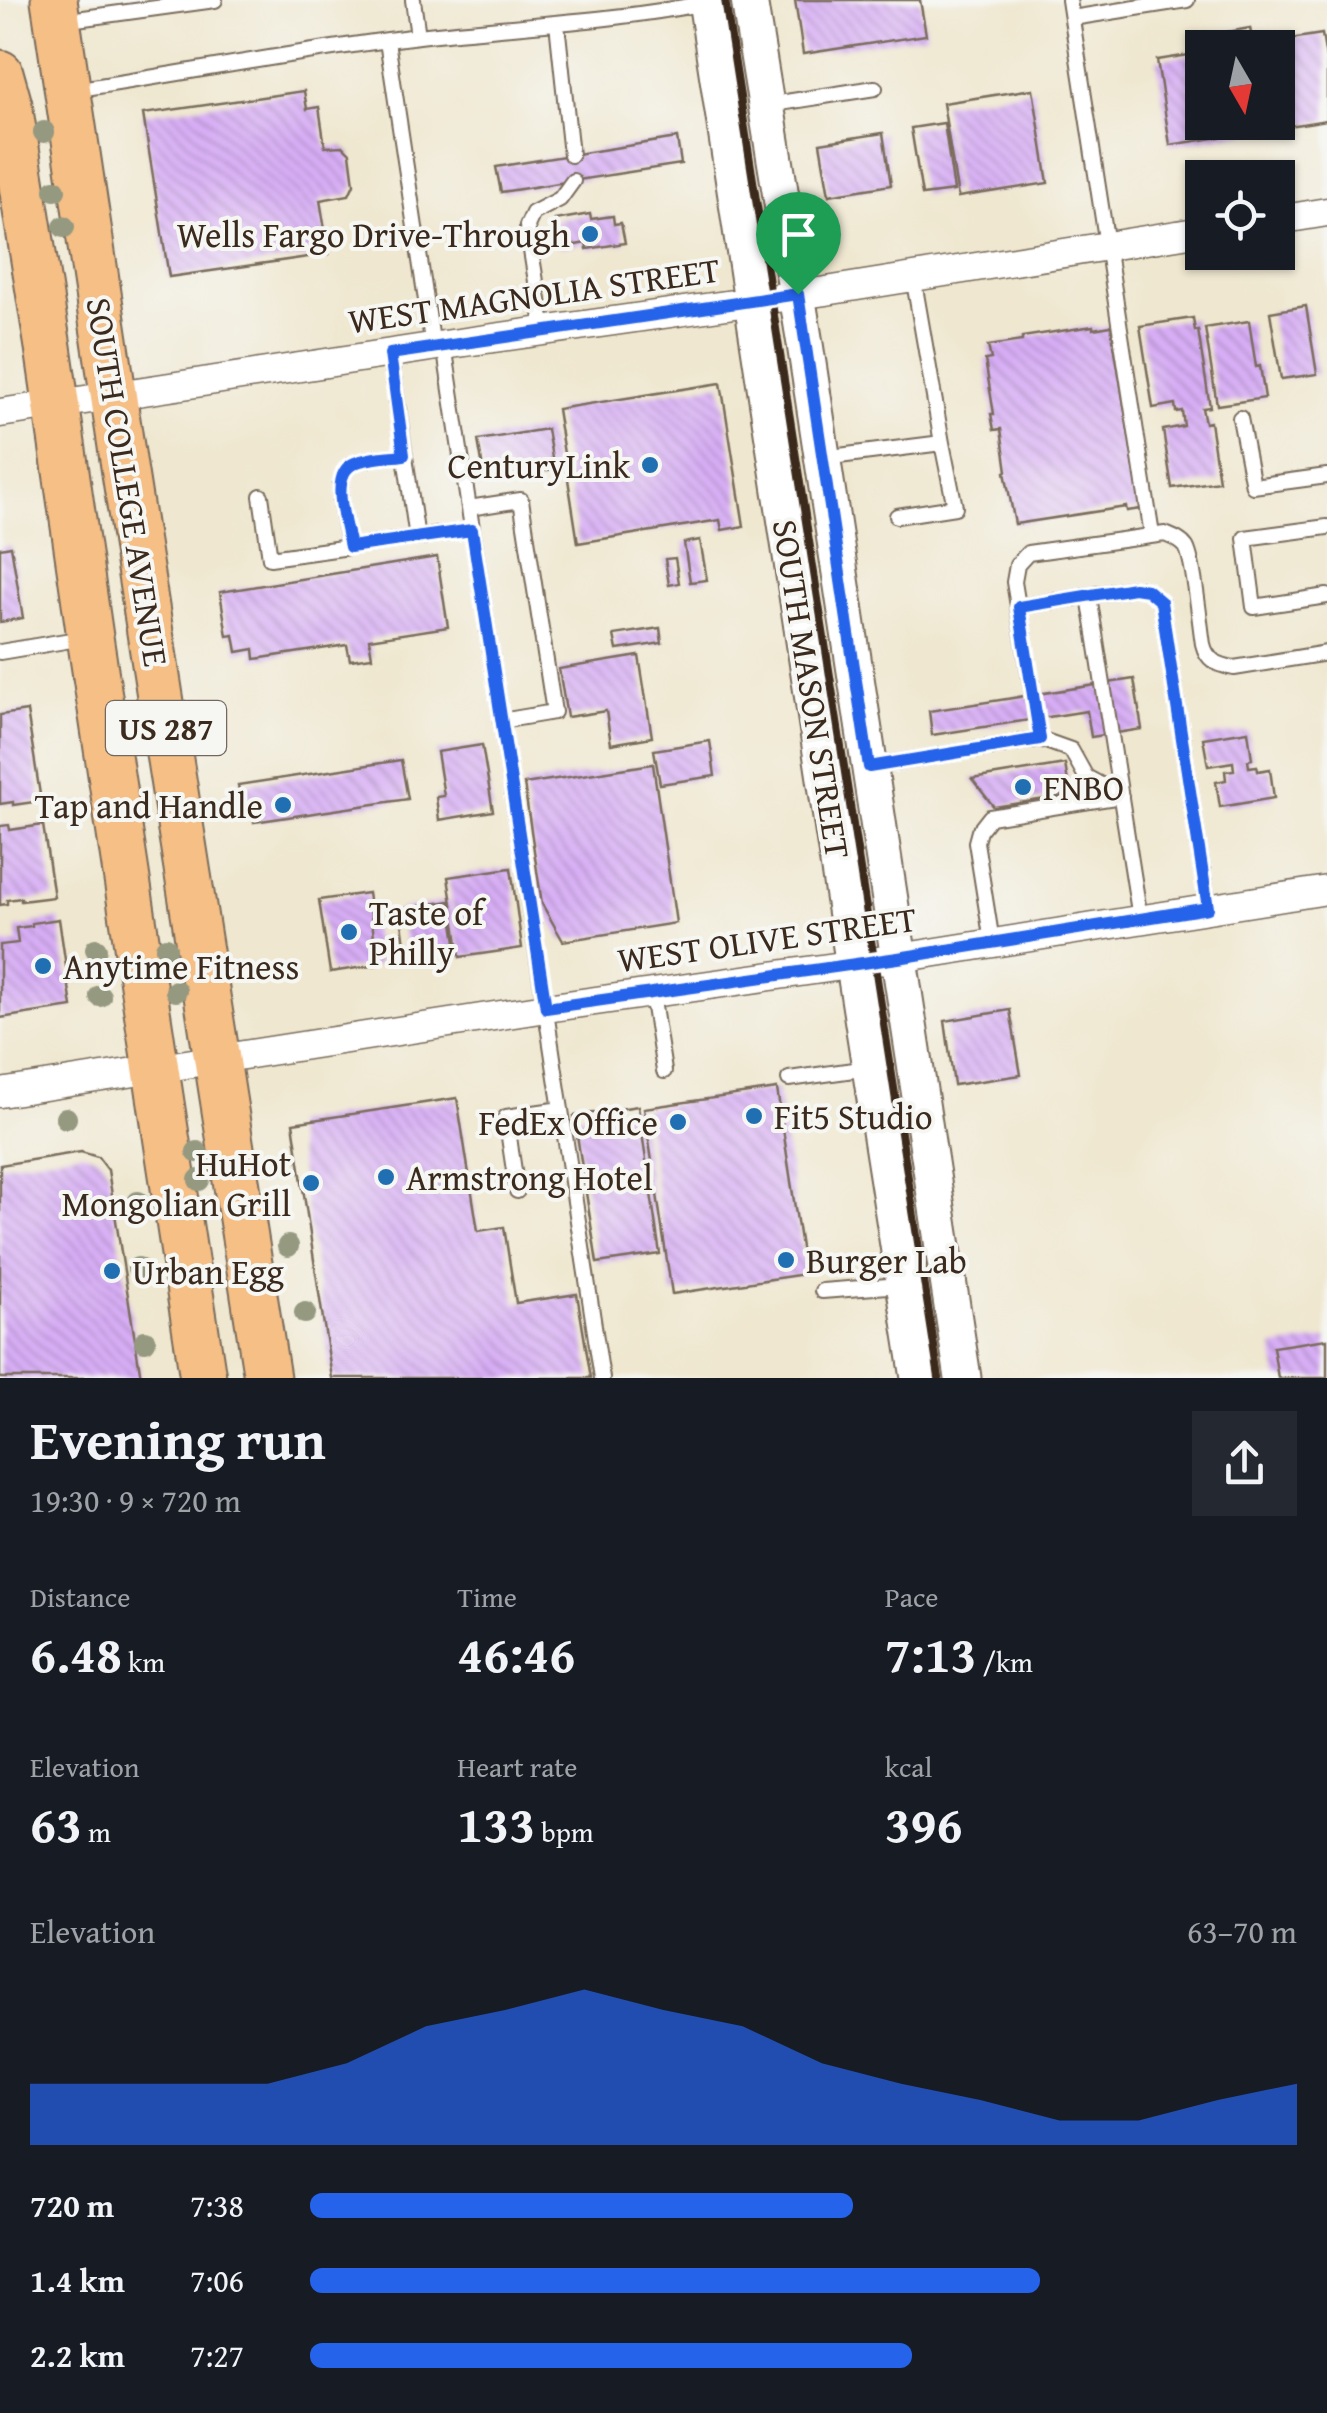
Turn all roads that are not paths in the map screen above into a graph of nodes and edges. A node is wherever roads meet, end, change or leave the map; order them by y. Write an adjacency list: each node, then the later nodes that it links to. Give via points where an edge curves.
1 (215, 0): 7 (lane)
2 (413, 0): 11 (lane)
3 (749, 0): 16 (street, SOUTH MASON STREET)
4 (1069, 0): 9 (lane)
5 (1187, 0): 9 (lane)
6 (706, 1): 10 (lane); 25 (street, SOUTH MASON STREET)
7 (168, 3): 8 (lane)
8 (56, 11): 15 (highway, SOUTH COLLEGE AVENUE / US 287)
9 (1072, 18): 22 (lane)
10 (557, 23): 11 (lane); 17 (lane)
11 (418, 36): 12 (lane)
12 (388, 41): 15 (lane); 27 (lane)
13 (0, 73): 30 (highway, SOUTH COLLEGE AVENUE / US 287)
14 (875, 88): 16 (lane)
15 (68, 91): 29 (highway, SOUTH COLLEGE AVENUE / US 287)
16 (764, 105): 24 (street, SOUTH MASON STREET)
17 (571, 155)
18 (573, 181): 26 (lane, via 560,198 532,213 527,226)
19 (1327, 212): 20 (street)
20 (1295, 217)
21 (1185, 234): 22 (street, WEST MAGNOLIA STREET)
22 (1106, 246): 23 (street, WEST MAGNOLIA STREET); 42 (lane)
23 (913, 276): 24 (street, WEST MAGNOLIA STREET); 33 (lane)
24 (798, 294): 25 (street, WEST MAGNOLIA STREET); 35 (street, SOUTH MASON STREET)
25 (753, 301): 26 (street, WEST MAGNOLIA STREET); 60 (street, SOUTH MASON STREET)
26 (544, 331): 27 (street, WEST MAGNOLIA STREET)
27 (438, 346): 28 (street, WEST MAGNOLIA STREET); 38 (lane)
28 (390, 354): 29 (street, WEST MAGNOLIA STREET); 34 (lane)
29 (114, 396): 30 (street, WEST MAGNOLIA STREET); 63 (highway, SOUTH COLLEGE AVENUE / US 287)
30 (56, 405): 31 (street, WEST MAGNOLIA STREET); 48 (highway, SOUTH COLLEGE AVENUE / US 287)
31 (0, 414)
32 (1240, 418): 36 (lane, via 1254,486)
33 (942, 442): 35 (lane); 39 (lane, via 955,507)
34 (404, 455): 43 (lane); 44 (lane, via 344,470 339,484)
35 (822, 458): 53 (street, SOUTH MASON STREET)
36 (1327, 476)
37 (260, 496): 44 (lane, via 270,558)
38 (468, 508): 41 (lane); 51 (lane, via 521,500 554,712)
39 (897, 516)
40 (1327, 527): 46 (lane, via 1245,538 1254,607)
41 (472, 530): 43 (lane); 51 (lane)
42 (1152, 534): 47 (lane, via 1028,553 1014,582); 50 (lane, via 1186,546 1205,654 1212,660 1234,668)
43 (417, 538): 44 (lane)
44 (350, 547)
45 (1089, 596): 47 (lane); 54 (lane); 56 (lane, via 1134,588 1161,602)
46 (1327, 596)
47 (1019, 607): 52 (lane)
48 (90, 638): 49 (lane); 65 (highway, SOUTH COLLEGE AVENUE / US 287)
49 (0, 652)
50 (1327, 653)
51 (501, 721): 62 (lane)
52 (1040, 739): 53 (lane); 54 (lane, via 1071,750 1086,777)
53 (869, 767): 59 (street, SOUTH MASON STREET)
54 (1121, 796): 57 (lane); 58 (lane, via 984,823 976,842)
55 (1327, 890): 56 (street, WEST OLIVE STREET)
56 (1208, 908): 57 (street, WEST OLIVE STREET)
57 (1140, 918): 58 (street, WEST OLIVE STREET)
58 (992, 942): 59 (street, WEST OLIVE STREET)
59 (898, 958): 60 (street, WEST OLIVE STREET); 77 (street, SOUTH MASON STREET)
60 (854, 964): 61 (street, WEST OLIVE STREET); 64 (street, SOUTH MASON STREET)
61 (652, 994): 62 (street, WEST OLIVE STREET); 66 (lane)
62 (546, 1008): 63 (street, WEST OLIVE STREET); 69 (lane)
63 (217, 1060): 65 (street, WEST OLIVE STREET); 74 (highway, SOUTH COLLEGE AVENUE / US 287)
64 (871, 1067): 67 (lane); 71 (street, SOUTH MASON STREET)
65 (155, 1069): 68 (street, WEST OLIVE STREET); 73 (highway, SOUTH COLLEGE AVENUE / US 287)
66 (664, 1072)
67 (789, 1079)
68 (0, 1094)
69 (561, 1109): 70 (lane, via 506,1117); 75 (lane)
70 (517, 1191)
71 (906, 1284): 72 (lane); 76 (street, SOUTH MASON STREET)
72 (822, 1292)
73 (203, 1378)
74 (267, 1378)
75 (602, 1378)
76 (919, 1378)
77 (963, 1378)

